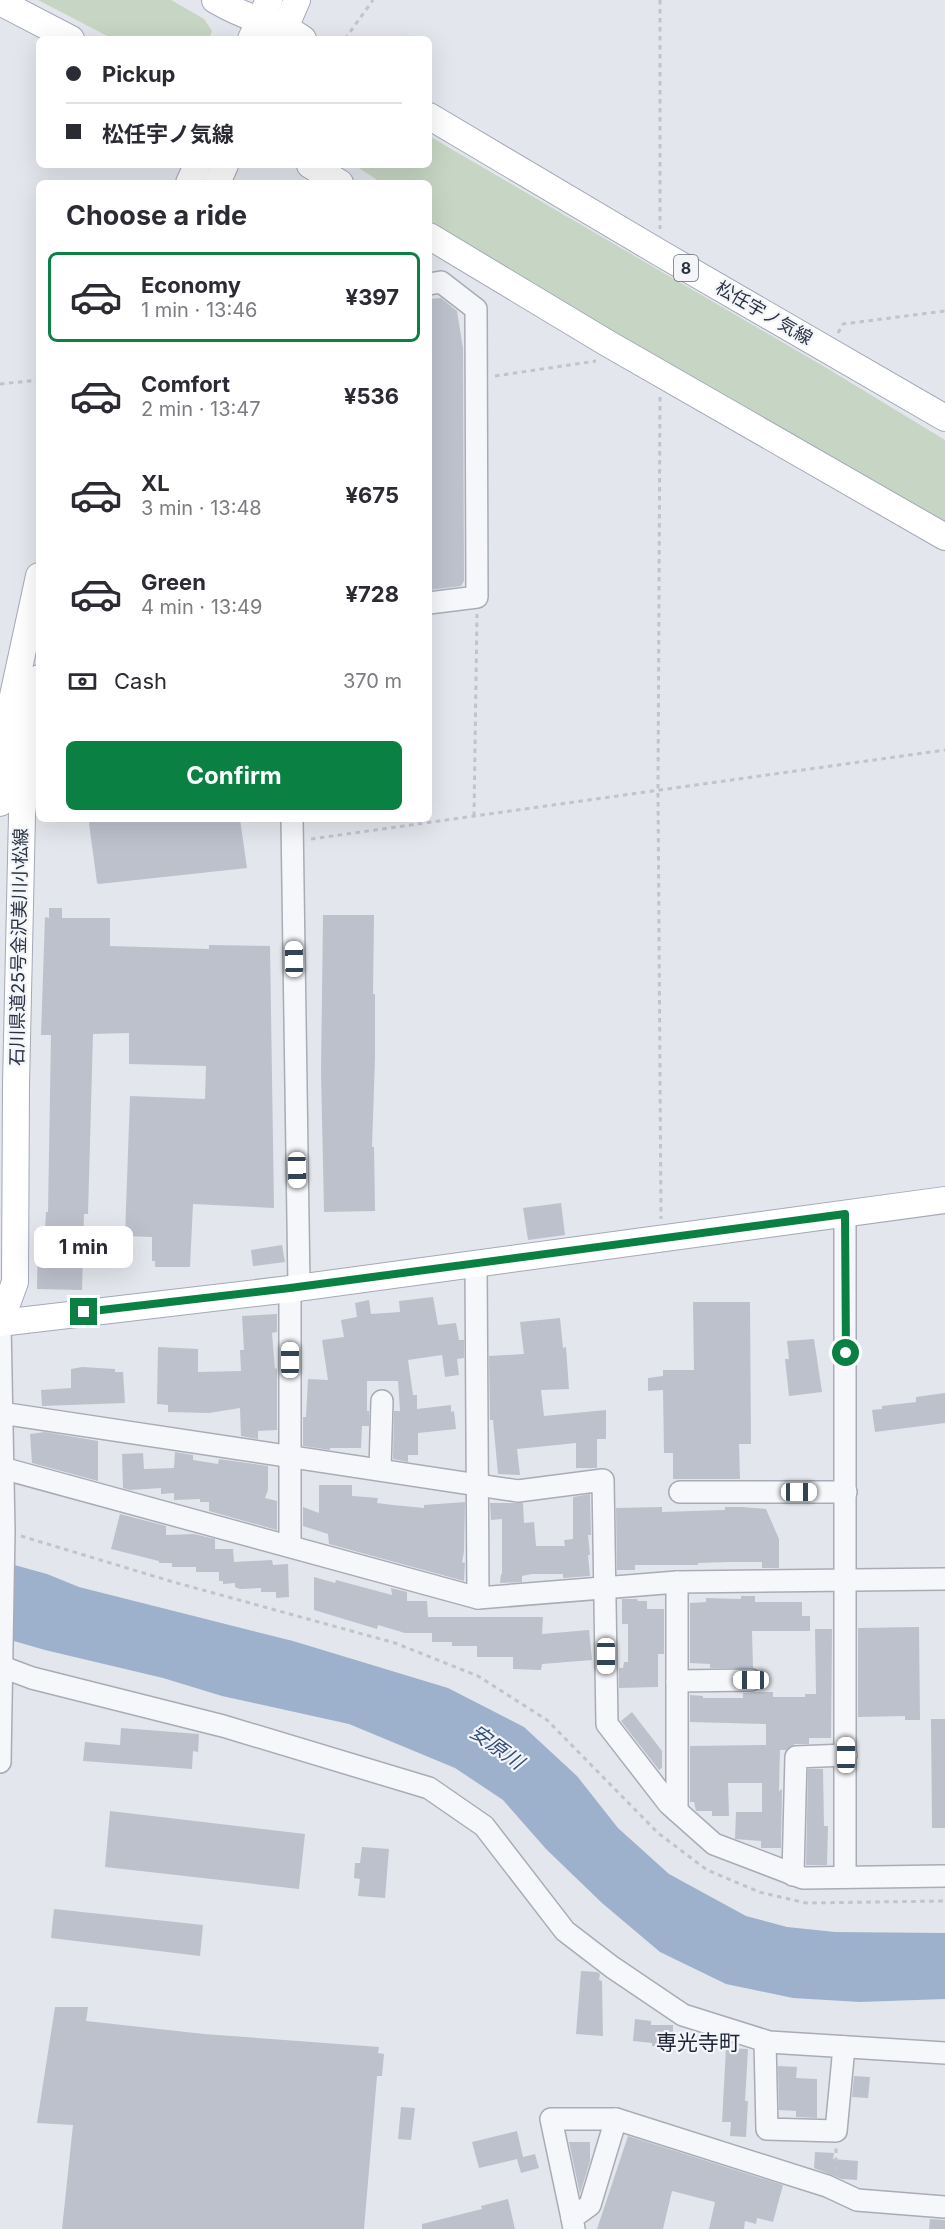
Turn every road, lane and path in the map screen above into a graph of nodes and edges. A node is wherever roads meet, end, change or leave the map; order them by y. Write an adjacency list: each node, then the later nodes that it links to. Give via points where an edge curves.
1 (215, 0): 6 (main road)
2 (297, 0): 7 (main road)
3 (373, 0): 9 (path)
4 (660, 0): 14 (path)
5 (0, 2): 8 (main road)
6 (260, 20): 7 (main road)
7 (289, 35)
8 (65, 36)
9 (347, 36)
10 (432, 118): 14 (main road, 松任宇ノ気線 / 8)
11 (315, 168): 12 (main road)
12 (335, 180)
13 (432, 238): 17 (main road)
14 (660, 253): 18 (main road, 松任宇ノ気線 / 8)
15 (432, 284): 20 (street, via 441,282 476,309)
16 (945, 311): 18 (path, via 843,324)
17 (608, 343): 19 (main road); 20 (path, via 598,361)
18 (828, 349): 23 (main road, 松任宇ノ気線 / 8)
19 (660, 372): 24 (main road); 30 (path)
20 (477, 378): 26 (street)
21 (36, 380): 22 (path)
22 (0, 384)
23 (945, 418)
24 (945, 537)
25 (36, 590): 31 (main road, 石川県道25号金沢美川小松線, via 11,705)
26 (477, 597): 27 (street); 32 (path)
27 (432, 603)
28 (36, 702): 42 (main road, 石川県道25号金沢美川小松線, via 22,814 15,1282)
29 (945, 750): 30 (path)
30 (658, 789): 32 (path); 39 (path)
31 (0, 803)
32 (474, 816): 35 (path)
33 (292, 822): 36 (street)
34 (430, 822): 36 (path)
35 (432, 822)
36 (292, 841): 41 (street)
37 (945, 1200): 38 (main road)
38 (845, 1214): 39 (main road); 50 (street)
39 (662, 1238): 40 (main road)
40 (476, 1264): 41 (main road); 48 (street)
41 (294, 1288): 42 (main road); 45 (street)
42 (0, 1323): 44 (street)
43 (382, 1401): 47 (street)
44 (1, 1413): 45 (street); 46 (street)
45 (289, 1455): 47 (street); 52 (street)
46 (2, 1468): 51 (street); 52 (street)
47 (380, 1469): 48 (street)
48 (477, 1484): 56 (street, via 518,1491 603,1480); 57 (street)
49 (680, 1492): 50 (street)
50 (846, 1492): 53 (street)
51 (4, 1531): 58 (street); 67 (path, via 395,1643 478,1676 547,1720 658,1833 707,1870 759,1892 806,1903)
52 (290, 1546): 57 (street)
53 (846, 1579): 54 (street); 55 (street); 61 (street)
54 (945, 1579)
55 (677, 1582): 56 (street); 60 (street)
56 (606, 1588): 57 (street); 63 (street, via 607,1724)
57 (478, 1598)
58 (1, 1661): 62 (street); 68 (street, via 32,1678 223,1726 429,1788 484,1826 566,1931 612,1968 683,2015)
59 (751, 1680): 60 (street)
60 (677, 1681): 63 (street)
61 (846, 1755): 64 (street, via 796,1757); 66 (street)
62 (0, 1762)
63 (677, 1811): 64 (street, via 714,1844)
64 (793, 1875): 66 (street)
65 (945, 1876): 66 (street)
66 (845, 1877)
67 (945, 1901)
68 (765, 2041): 69 (street); 72 (street, via 767,2128)
69 (844, 2047): 70 (street); 72 (street)
70 (945, 2053)
71 (616, 2119): 73 (street); 75 (street, via 590,2205); 75 (street, via 551,2119)
72 (836, 2131): 73 (path)
73 (834, 2189): 74 (street, via 857,2200)
74 (945, 2207)
75 (573, 2223)

